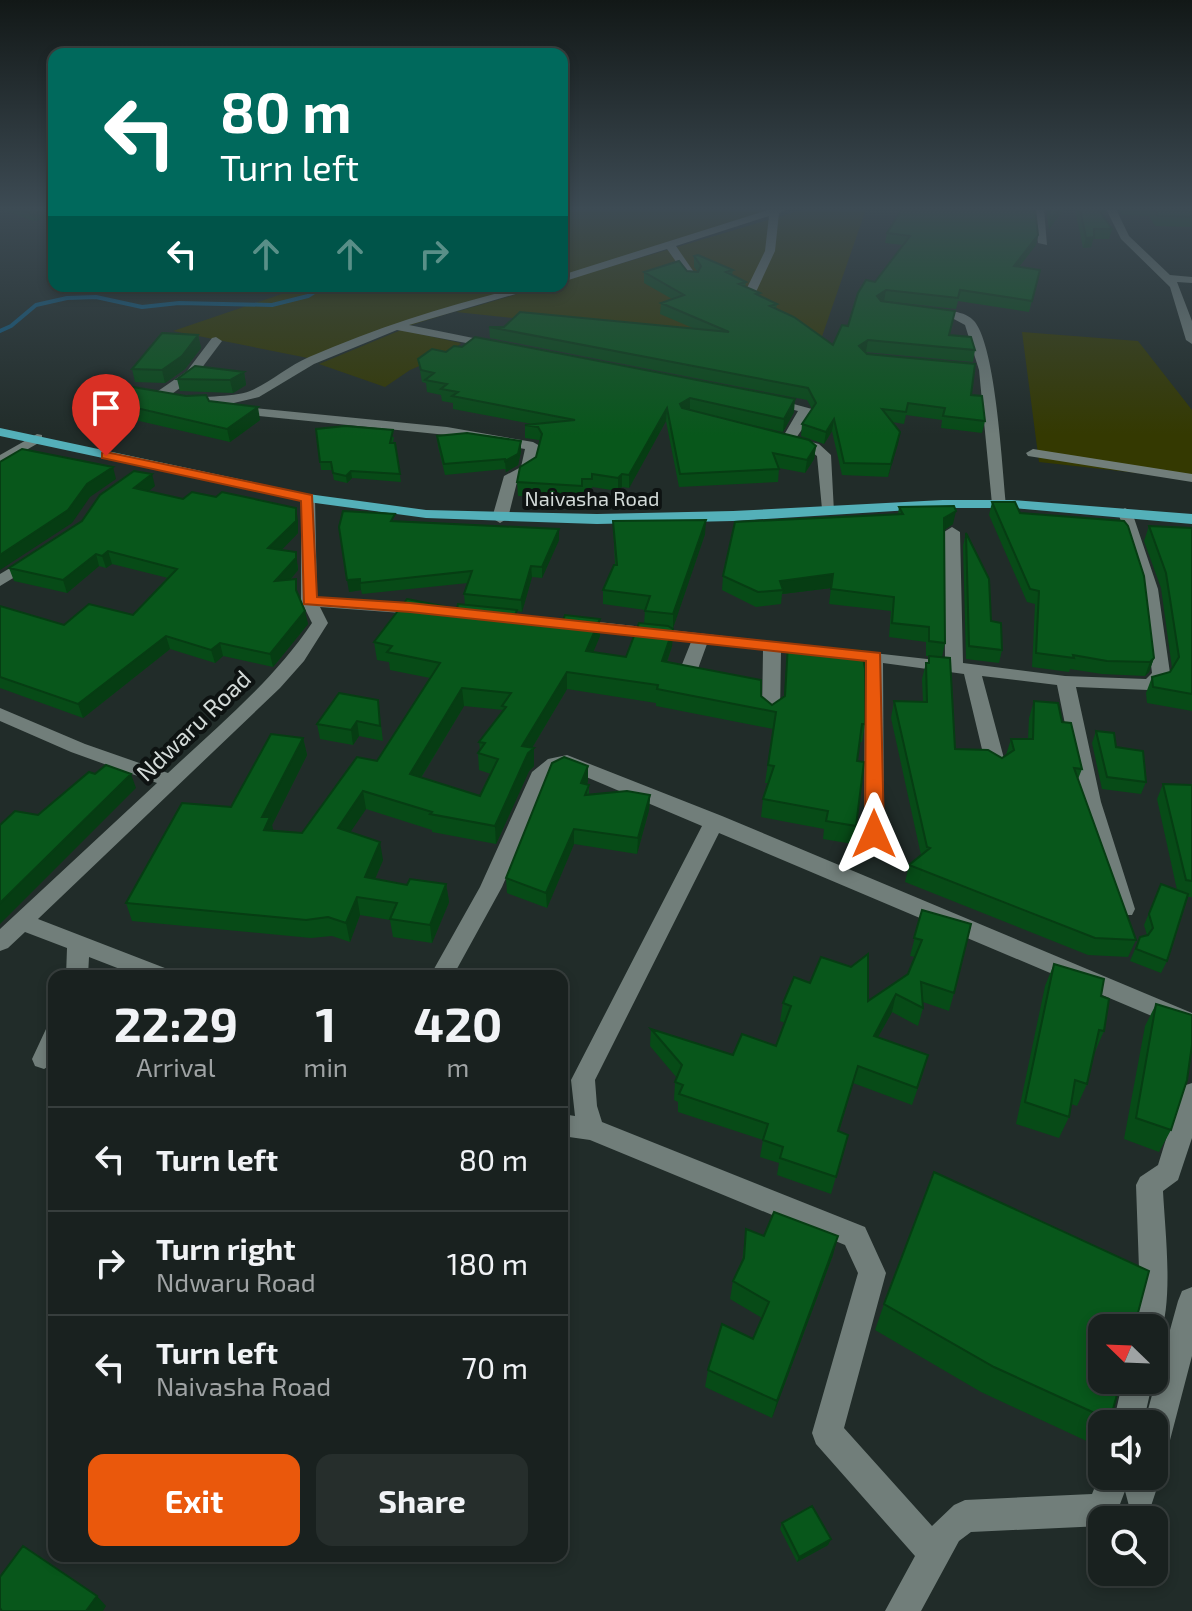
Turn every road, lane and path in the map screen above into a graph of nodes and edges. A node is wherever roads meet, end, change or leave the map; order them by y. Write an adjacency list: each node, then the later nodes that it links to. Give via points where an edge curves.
1 (755, 284): 3 (street)
2 (1173, 284): 7 (street)
3 (752, 290)
4 (514, 292): 6 (street)
5 (915, 310): 11 (street, via 955,315 970,323)
6 (396, 326): 9 (street); 15 (street, via 310,361 254,394 221,402)
7 (1192, 340)
8 (216, 341): 13 (street, via 191,374)
9 (506, 349)
10 (970, 369): 11 (street)
11 (985, 370): 22 (street)
12 (110, 388): 13 (street)
13 (160, 396): 15 (street)
14 (758, 397): 23 (street, via 805,409 782,439 824,455)
15 (189, 401): 25 (street, via 533,446 527,469 511,476)
16 (0, 432): 17 (main road, Naivasha Road)
17 (37, 438): 19 (street); 21 (main road, Naivasha Road, via 142,470)
18 (1033, 453): 20 (street)
19 (0, 461)
20 (1192, 478)
21 (308, 498): 25 (main road, Naivasha Road, via 374,509); 30 (street, Ndwaru Road)
22 (999, 504): 23 (main road, Naivasha Road); 24 (main road, Naivasha Road)
23 (829, 509): 25 (main road, Naivasha Road, via 733,516)
24 (1125, 512): 26 (main road, Naivasha Road); 38 (street, via 1150,589 1161,673 1148,685)
25 (500, 518)
26 (1192, 519)
27 (952, 532): 36 (street)
28 (39, 555): 29 (street)
29 (0, 581)
30 (309, 601): 31 (street); 42 (street, Ndwaru Road, via 320,623 298,657)
31 (441, 611)
32 (548, 622): 33 (street)
33 (701, 638): 34 (street); 37 (street)
34 (772, 646): 35 (street); 40 (street)
35 (874, 657): 36 (street); 44 (street)
36 (963, 669): 38 (street); 41 (street)
37 (686, 677)
38 (1065, 681): 46 (street, via 1100,839)
39 (0, 714): 42 (street)
40 (771, 714)
41 (996, 766)
42 (172, 781): 45 (street, Ndwaru Road)
43 (715, 821): 51 (street, via 567,761 555,763 542,772 491,887); 52 (street); 55 (street, via 583,1080)
44 (874, 834)
45 (22, 922): 47 (street, Ndwaru Road); 48 (street)
46 (1129, 924)
47 (0, 942)
48 (78, 944): 49 (street); 50 (street)
49 (77, 970)
50 (146, 970)
51 (444, 970)
52 (1192, 1023)
53 (1192, 1094): 57 (street, via 1169,1172 1149,1185)
54 (568, 1126): 55 (street)
55 (592, 1129): 60 (street, via 855,1236 872,1273 827,1433)
56 (1192, 1301): 58 (street)
57 (1150, 1314)
58 (1163, 1410)
59 (1125, 1490): 60 (street, via 1102,1510 965,1516 948,1530)
60 (934, 1553): 61 (street)
61 (902, 1611)

